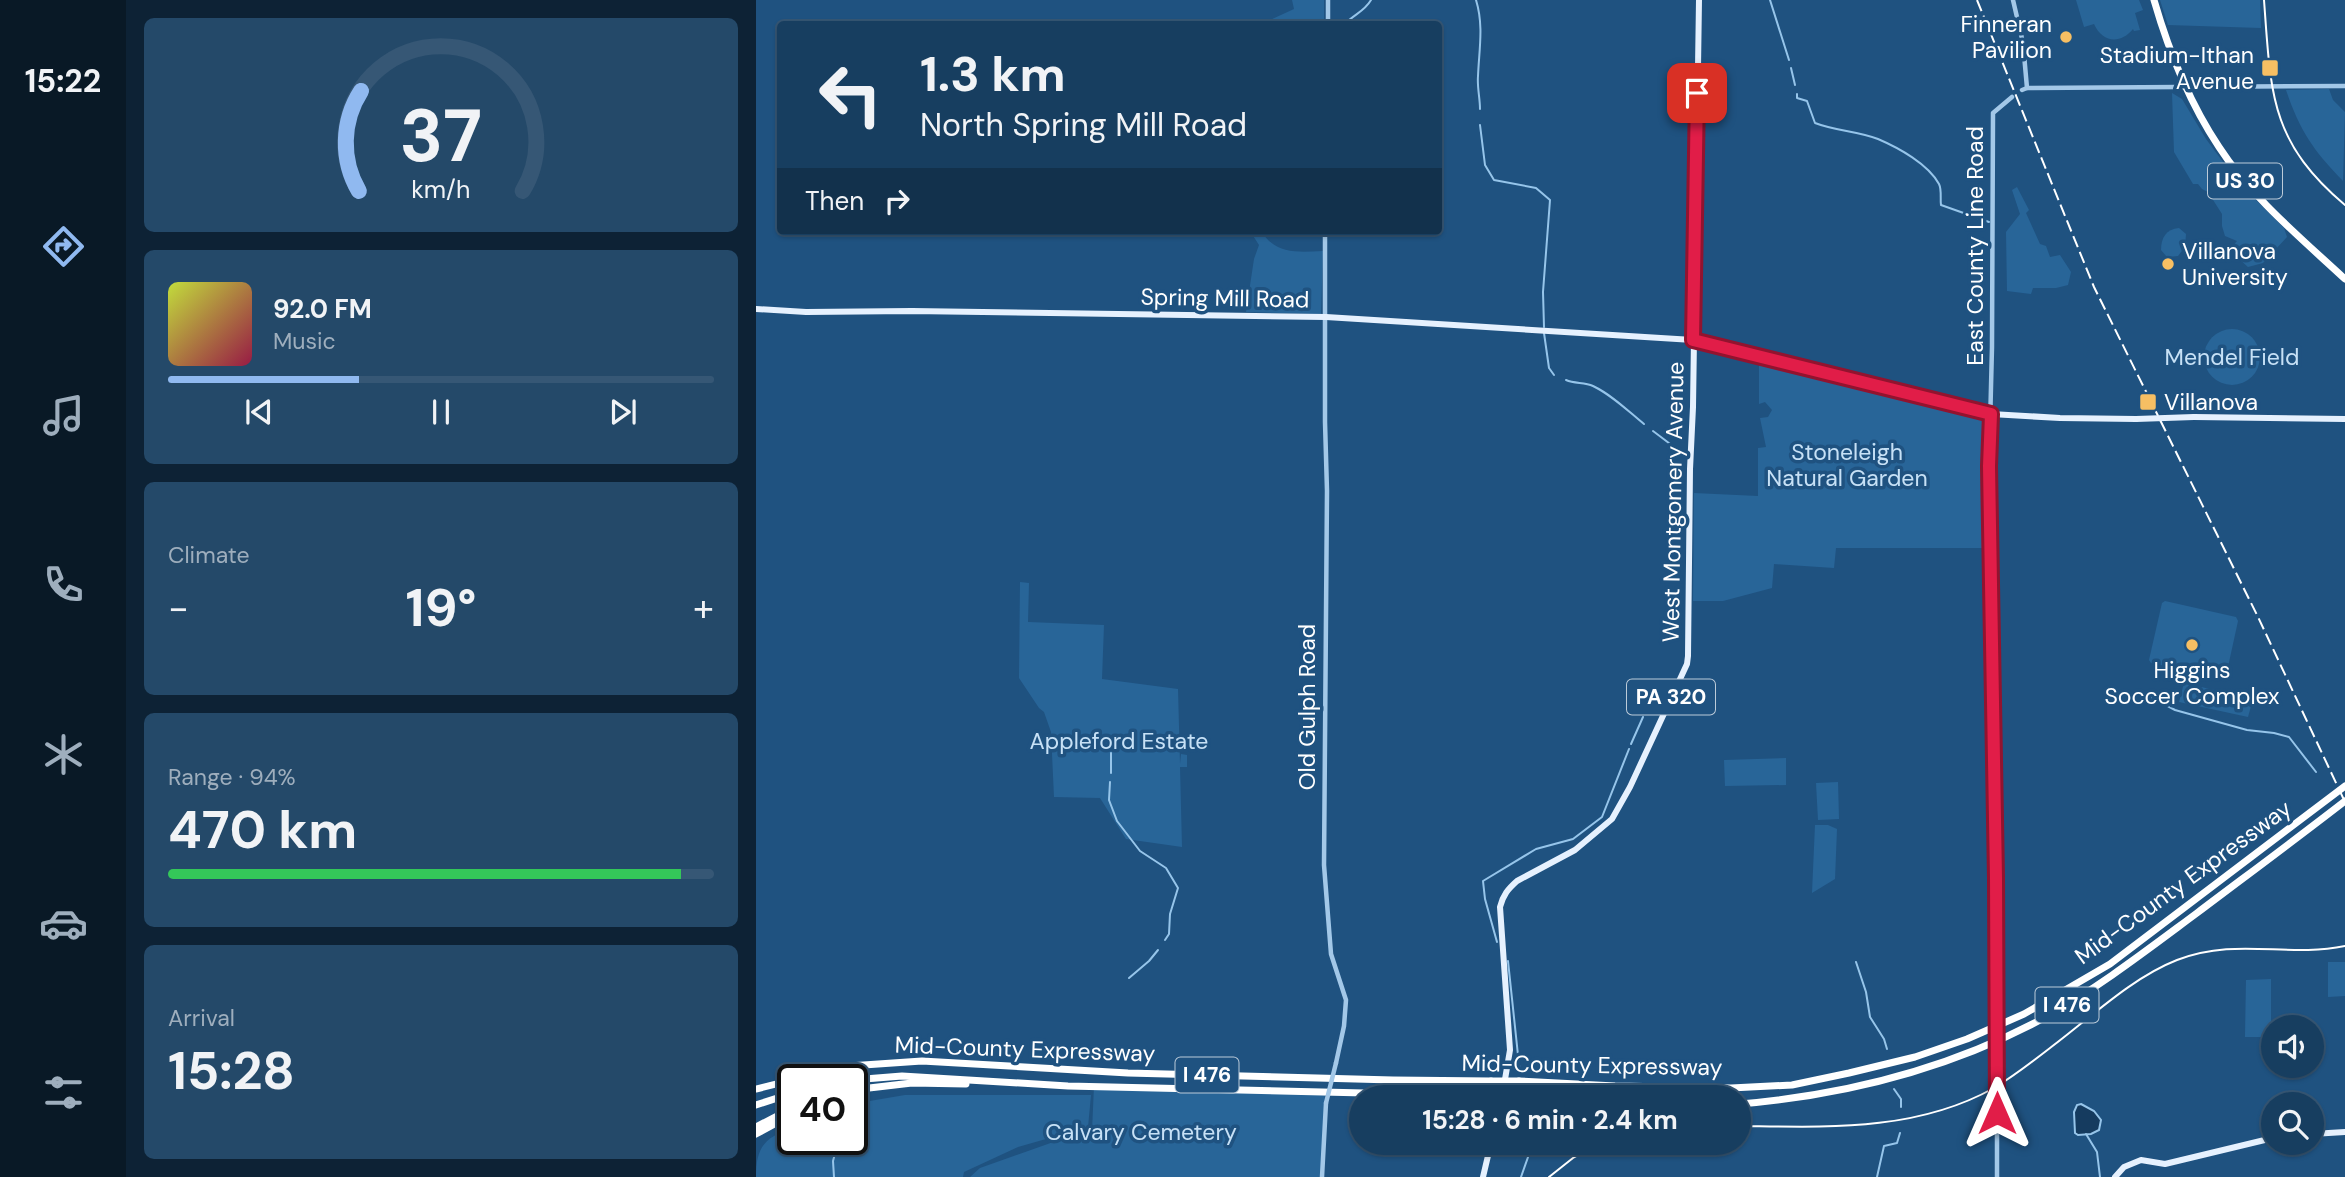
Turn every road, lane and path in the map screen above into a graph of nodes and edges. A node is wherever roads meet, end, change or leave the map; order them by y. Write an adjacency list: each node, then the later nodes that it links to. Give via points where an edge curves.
1 (1328, 0): 5 (street)
2 (1699, 0): 13 (main road, West Montgomery Avenue)
3 (2013, 0): 6 (street, via 2023,43 2025,89)
4 (2154, 0): 6 (highway, US 30)
5 (1328, 21)
6 (2184, 85): 7 (street); 10 (highway, US 30, via 2241,176)
7 (2345, 86)
8 (2012, 97): 14 (street, East County Line Road, via 1993,113)
9 (1325, 235): 12 (street, Old Gulph Road)
10 (2345, 279)
11 (756, 309): 12 (main road, Spring Mill Road)
12 (1326, 317): 13 (main road, Spring Mill Road); 35 (street, Old Gulph Road, bridge, via 1324,865 1331,954 1346,1000 1326,1103)
13 (1693, 340): 14 (main road, Spring Mill Road); 20 (main road, West Montgomery Avenue / PA 320, via 1687,664 1612,818 1575,850 1517,881 1502,900 1510,1050)
14 (1991, 414): 15 (main road, Spring Mill Road, bridge); 37 (street, East County Line Road, bridge)
15 (2345, 419)
16 (2345, 786): 21 (highway, Mid-County Expressway / I 476, bridge, via 2110,964 2024,1014 1915,1057 1792,1085 1615,1086 1128,1073 922,1061 849,1066)
17 (2345, 802): 25 (highway, Mid-County Expressway / I 476, via 2103,982 2025,1027 1952,1059 1880,1082)
18 (868, 1079): 19 (highway, Mid-County Expressway / I 476, via 902,1076)
19 (1052, 1085): 22 (highway, via 912,1083); 23 (highway, Mid-County Expressway / I 476)
20 (1504, 1085)
21 (756, 1088)
22 (868, 1088)
23 (1349, 1092)
24 (777, 1098): 26 (highway)
25 (1751, 1103)
26 (756, 1105)
27 (777, 1118): 29 (highway)
28 (777, 1121): 32 (highway)
29 (756, 1127)
30 (2345, 1132): 31 (main road)
31 (2324, 1133)
32 (756, 1136)
33 (2261, 1141): 38 (main road, via 2165,1164 2141,1160 2123,1167)
34 (1489, 1155): 36 (main road)
35 (1322, 1177)
36 (1483, 1177)
37 (1997, 1177)
38 (2115, 1177)

